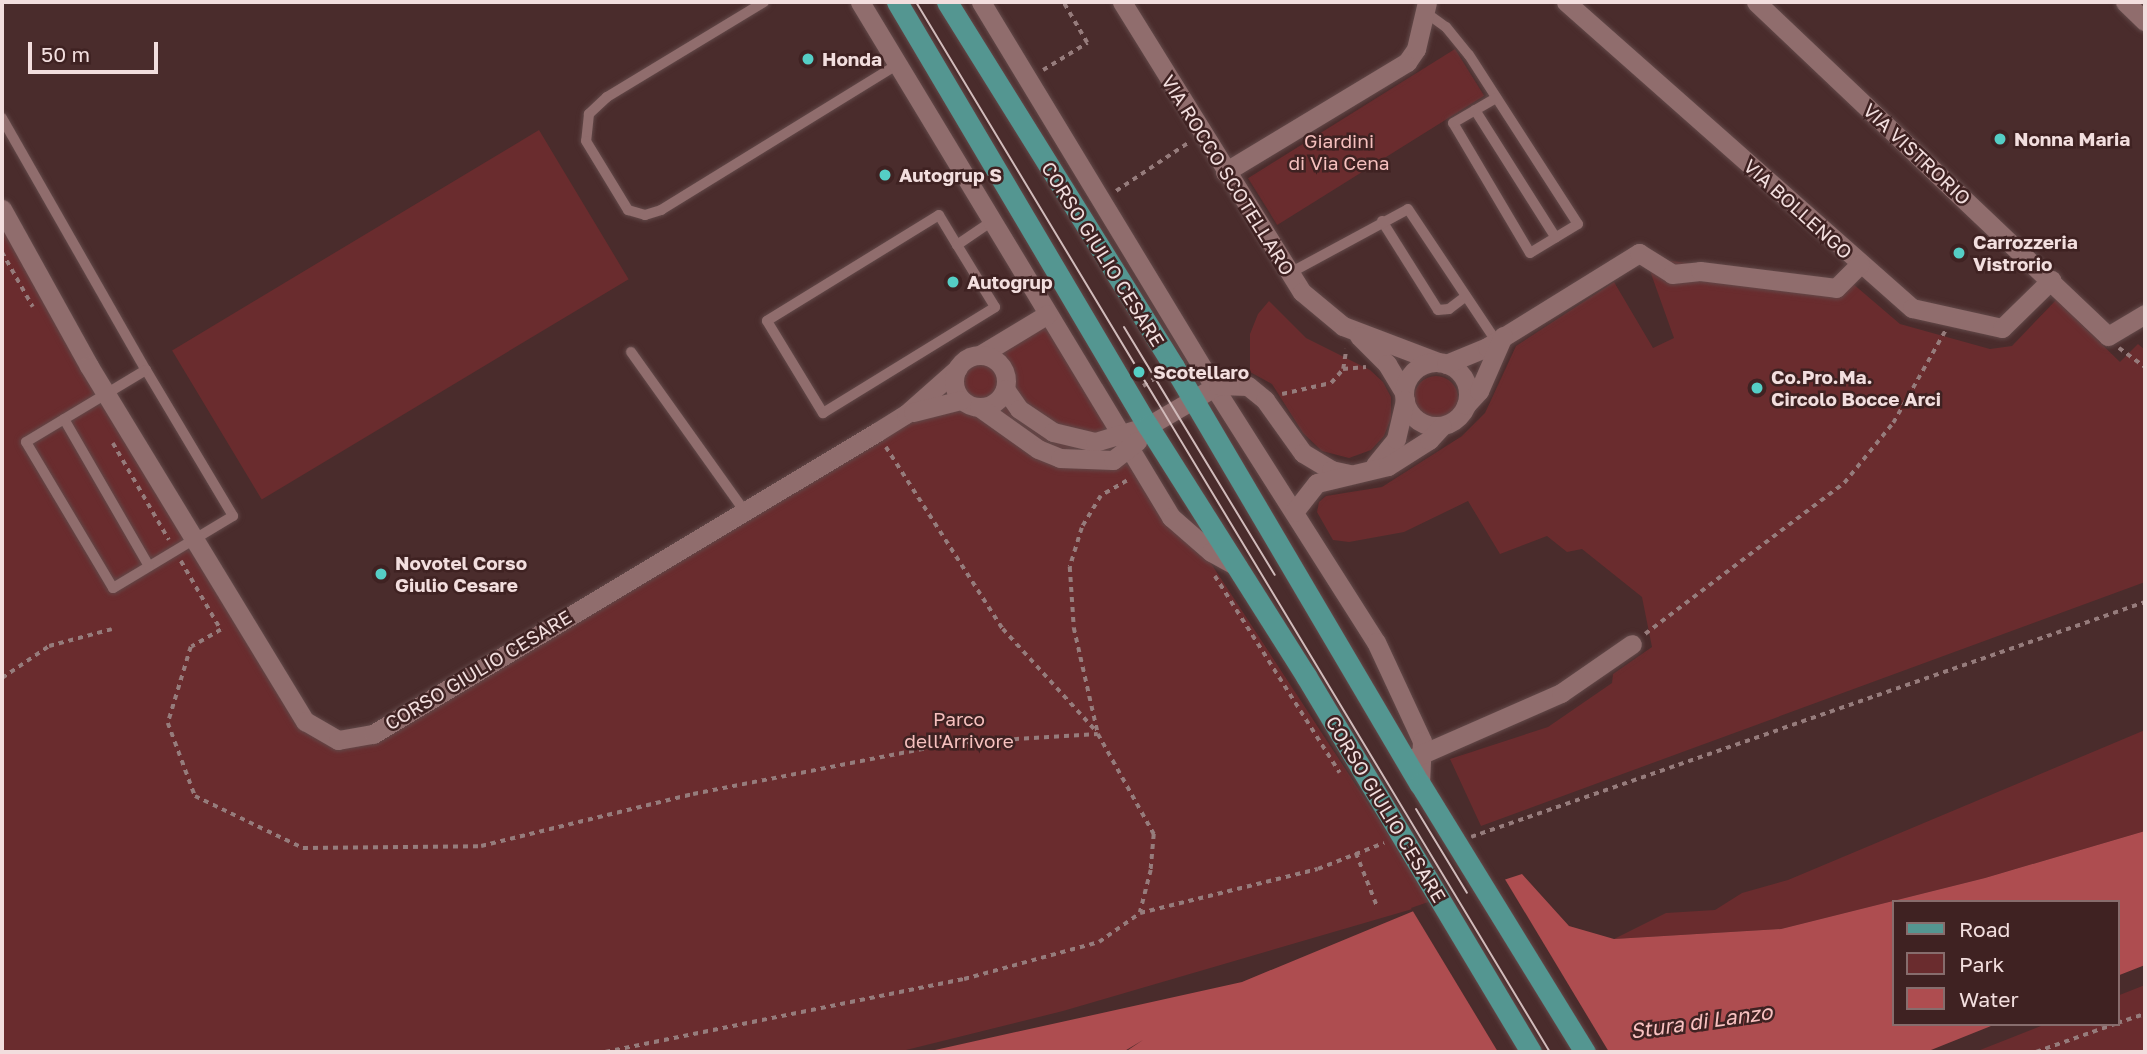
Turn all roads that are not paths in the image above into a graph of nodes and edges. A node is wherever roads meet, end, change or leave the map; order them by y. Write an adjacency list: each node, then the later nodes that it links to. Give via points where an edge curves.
1 (764, 2): 12 (lane, via 607,97 589,114 586,141 628,210 645,215 661,210)
2 (860, 2): 12 (street, CORSO GIULIO CESARE)
3 (897, 2): 45 (main road, CORSO GIULIO CESARE)
4 (947, 2): 40 (main road, CORSO GIULIO CESARE)
5 (981, 2): 35 (street, CORSO GIULIO CESARE)
6 (1122, 2): 16 (street, VIA ROCCO SCOTELLARO)
7 (1566, 2): 22 (street, VIA BOLLENGO)
8 (1755, 2): 24 (street, VIA VISTRORIO)
9 (2125, 2): 11 (street)
10 (1426, 7): 13 (lane, via 1458,39); 16 (street, via 1416,49 1404,65)
11 (2145, 21)
12 (898, 64): 18 (street, CORSO GIULIO CESARE)
13 (1496, 98): 14 (lane); 20 (lane, via 1577,224)
14 (1475, 110): 20 (lane); 20 (lane, via 1453,123 1531,253)
15 (2, 118): 34 (lane)
16 (1225, 172): 23 (street, VIA ROCCO SCOTELLARO)
17 (2, 209): 37 (street, CORSO GIULIO CESARE)
18 (992, 221): 21 (lane); 26 (street, CORSO GIULIO CESARE)
19 (1382, 221): 23 (lane); 25 (lane, via 1400,211 1413,212); 25 (lane, via 1438,310 1449,309)
20 (1556, 238)
21 (957, 244): 21 (lane, via 995,307 823,413 767,321 939,215)
22 (1860, 264): 24 (street, VIA BOLLENGO, via 1912,308 2001,328); 29 (street, via 1836,288 1700,271 1672,274 1639,254)
23 (1288, 274): 28 (street, VIA ROCCO SCOTELLARO, via 1318,309)
24 (2051, 280): 27 (street, VIA VISTRORIO, via 2108,336)
25 (1466, 296): 29 (lane)
26 (1048, 314): 31 (street); 47 (street, CORSO GIULIO CESARE)
27 (2145, 314)
28 (1353, 331): 32 (street, VIA ROCCO SCOTELLARO); 38 (street, VIA ROCCO SCOTELLARO, via 1382,358)
29 (1500, 339): 32 (street); 41 (street, via 1479,391)
30 (631, 352): 49 (lane)
31 (981, 355): 33 (street); 36 (street, via 994,359 1003,369)
32 (1442, 363): 38 (street, via 1415,370); 41 (street, via 1465,380)
33 (958, 368): 39 (street, via 954,388); 43 (street, CORSO GIULIO CESARE)
34 (146, 370): 37 (lane); 51 (lane, via 233,516)
35 (1213, 387): 40 (street); 48 (street, via 1248,386 1267,403 1286,436 1303,453 1331,470); 50 (street, CORSO GIULIO CESARE)
36 (1005, 389): 42 (street, via 998,400); 47 (street, via 1019,409 1066,438)
37 (106, 394): 44 (lane); 51 (street, CORSO GIULIO CESARE)
38 (1404, 396): 46 (street, via 1418,421); 48 (street, via 1396,439)
39 (961, 400): 42 (street); 43 (street, CORSO GIULIO CESARE)
40 (1193, 400): 45 (street); 55 (main road, CORSO GIULIO CESARE)
41 (1466, 405): 46 (street, via 1457,418)
42 (979, 407): 47 (street, via 1038,449 1060,458)
43 (906, 414): 49 (street, CORSO GIULIO CESARE)
44 (64, 419): 52 (lane); 52 (lane, via 26,442 113,588)
45 (1147, 426): 47 (street); 53 (main road, CORSO GIULIO CESARE)
46 (1442, 426): 48 (street, via 1388,466)
47 (1121, 448): 53 (street, CORSO GIULIO CESARE, via 1171,517 1211,552)
48 (1359, 472): 50 (street, via 1317,483)
49 (743, 509): 51 (street, CORSO GIULIO CESARE, via 373,734 338,740 305,721)
50 (1294, 512): 55 (street, CORSO GIULIO CESARE, via 1381,652 1422,741)
51 (196, 538): 52 (lane)
52 (149, 566)
53 (1238, 567): 56 (main road, CORSO GIULIO CESARE)
54 (1632, 644): 55 (street, via 1561,694)
55 (1414, 757): 57 (main road, CORSO GIULIO CESARE, via 1420,784 1465,842)
56 (1531, 1052)
57 (1586, 1052)

